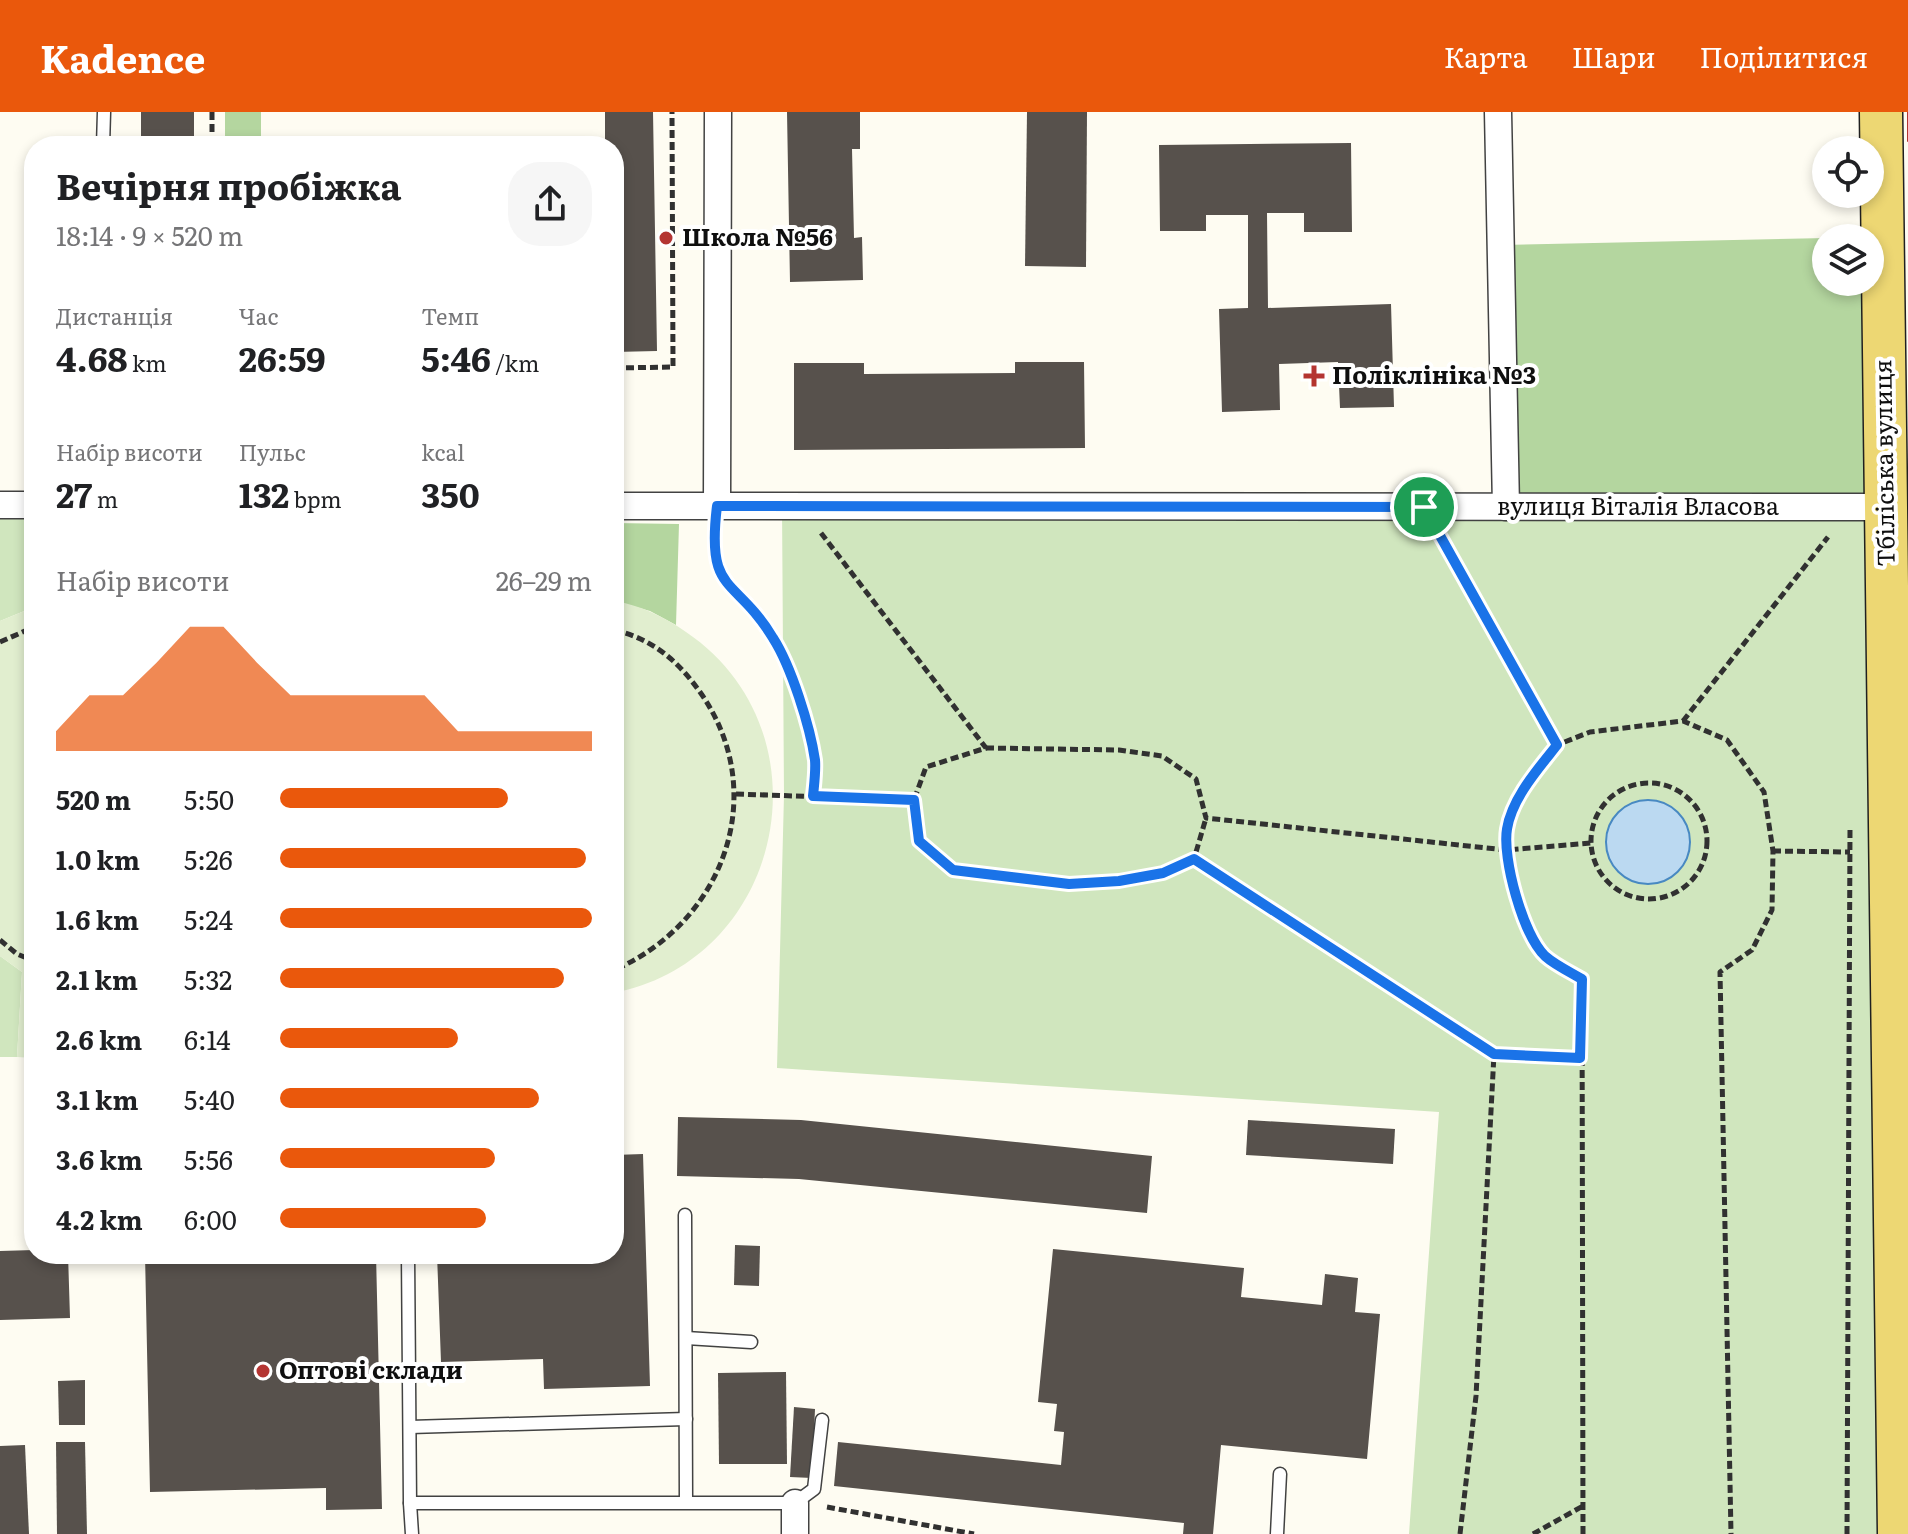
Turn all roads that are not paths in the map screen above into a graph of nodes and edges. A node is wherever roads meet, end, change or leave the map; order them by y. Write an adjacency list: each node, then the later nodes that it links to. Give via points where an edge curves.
1 (104, 112): 5 (lane)
2 (718, 112): 9 (street)
3 (1498, 112): 10 (street)
4 (1881, 112): 11 (main road, Тбіліська вулиця)
5 (103, 136)
6 (0, 505): 7 (street)
7 (24, 505)
8 (624, 506): 9 (street, вулиця Віталія Власова)
9 (717, 506): 10 (street, вулиця Віталія Власова)
10 (1506, 507): 11 (street, вулиця Віталія Власова)
11 (1868, 508): 26 (main road, Тбіліська вулиця)
12 (685, 1215): 14 (lane)
13 (408, 1264): 18 (lane)
14 (686, 1338): 15 (lane); 16 (lane)
15 (751, 1342)
16 (686, 1419): 18 (lane); 20 (lane)
17 (822, 1420): 22 (lane, via 814,1489)
18 (410, 1427): 21 (lane)
19 (1280, 1474): 25 (lane)
20 (686, 1502): 21 (lane); 22 (lane)
21 (410, 1503): 23 (lane)
22 (795, 1503): 24 (street)
23 (412, 1534)
24 (795, 1534)
25 (1277, 1534)
26 (1899, 1534)

